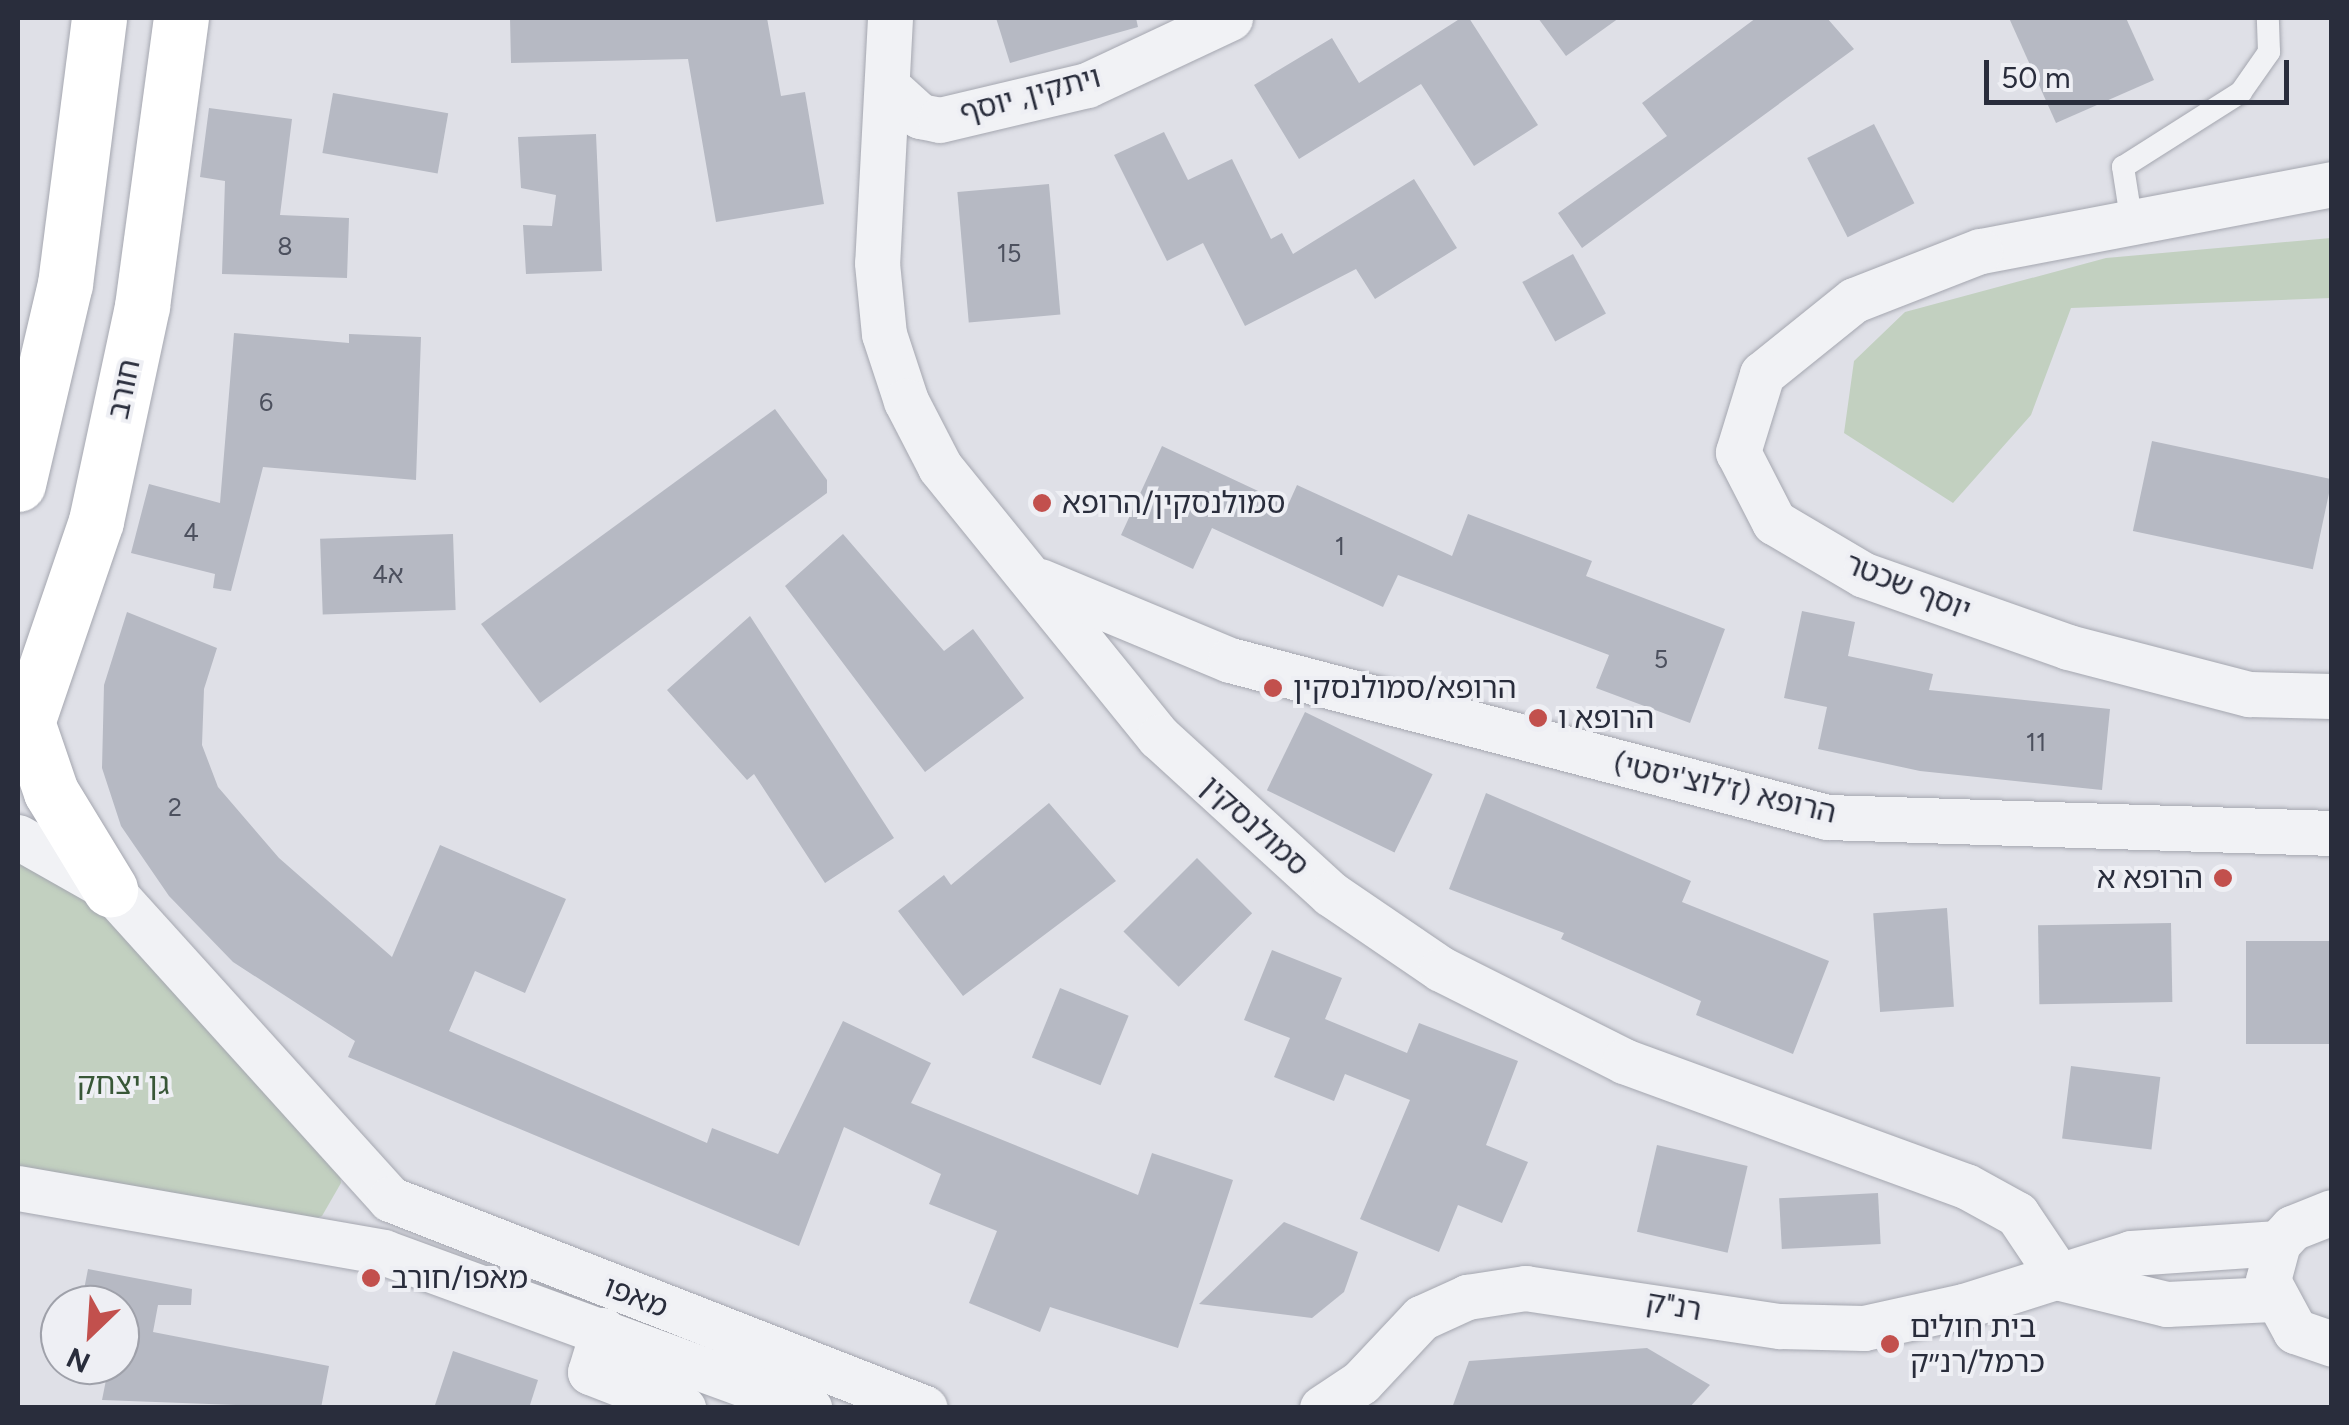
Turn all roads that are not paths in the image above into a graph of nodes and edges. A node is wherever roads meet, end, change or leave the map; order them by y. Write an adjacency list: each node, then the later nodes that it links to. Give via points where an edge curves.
1 (98, 18): 9 (main road, via 65,284)
2 (181, 18): 14 (main road, חורב, via 142,306 96,520)
3 (890, 18): 6 (street, סמולנסקין)
4 (1230, 18): 6 (street, ויתקין, יוסף, via 1087,84 940,120 920,116)
5 (2268, 18): 8 (lane, via 2269,52 2241,92 2123,168)
6 (889, 88): 10 (street, סמולנסקין, via 877,263 884,334 940,467)
7 (2332, 184): 8 (street, יוסף שכטר)
8 (2131, 218): 13 (street, יוסף שכטר, via 1980,251 1854,300 1762,374 1738,452 1774,522 1864,575 2068,647 2249,694)
9 (18, 484)
10 (1034, 578): 11 (street, הרופא (ז'לוצ'יסטי)); 12 (street, סמולנסקין)
11 (1193, 648): 12 (street, via 1158,650); 15 (street, הרופא (ז'לוצ'יסטי), via 1827,817)
12 (1124, 695): 23 (street, סמולנסקין, via 1288,857 1441,969 1624,1061 1966,1186 2018,1214)
13 (2332, 696)
14 (22, 736): 17 (main road)
15 (2332, 834)
16 (18, 837): 17 (street, מאפו)
17 (110, 889): 18 (street, מאפו)
18 (358, 1167): 21 (street, via 362,1190 353,1214); 30 (street, מאפו, via 417,1213)
19 (18, 1188): 21 (street, מאפו)
20 (2332, 1212): 22 (street, via 2308,1217)
21 (327, 1240): 25 (street, מאפו, via 383,1252)
22 (2278, 1243): 23 (street, רנ"ק, via 2131,1253); 24 (street)
23 (2060, 1278): 24 (street, רנ"ק, via 2167,1304); 27 (street, רנ"ק, via 1864,1328 1780,1326 1525,1288 1467,1297 1421,1318)
24 (2272, 1300): 26 (street, via 2295,1331)
25 (602, 1330): 28 (street, via 590,1372); 29 (street, מאפו)
26 (2332, 1344)
27 (1359, 1395): 31 (street, רנ"ק)
28 (683, 1408)
29 (810, 1408)
30 (925, 1408)
31 (1322, 1408)

